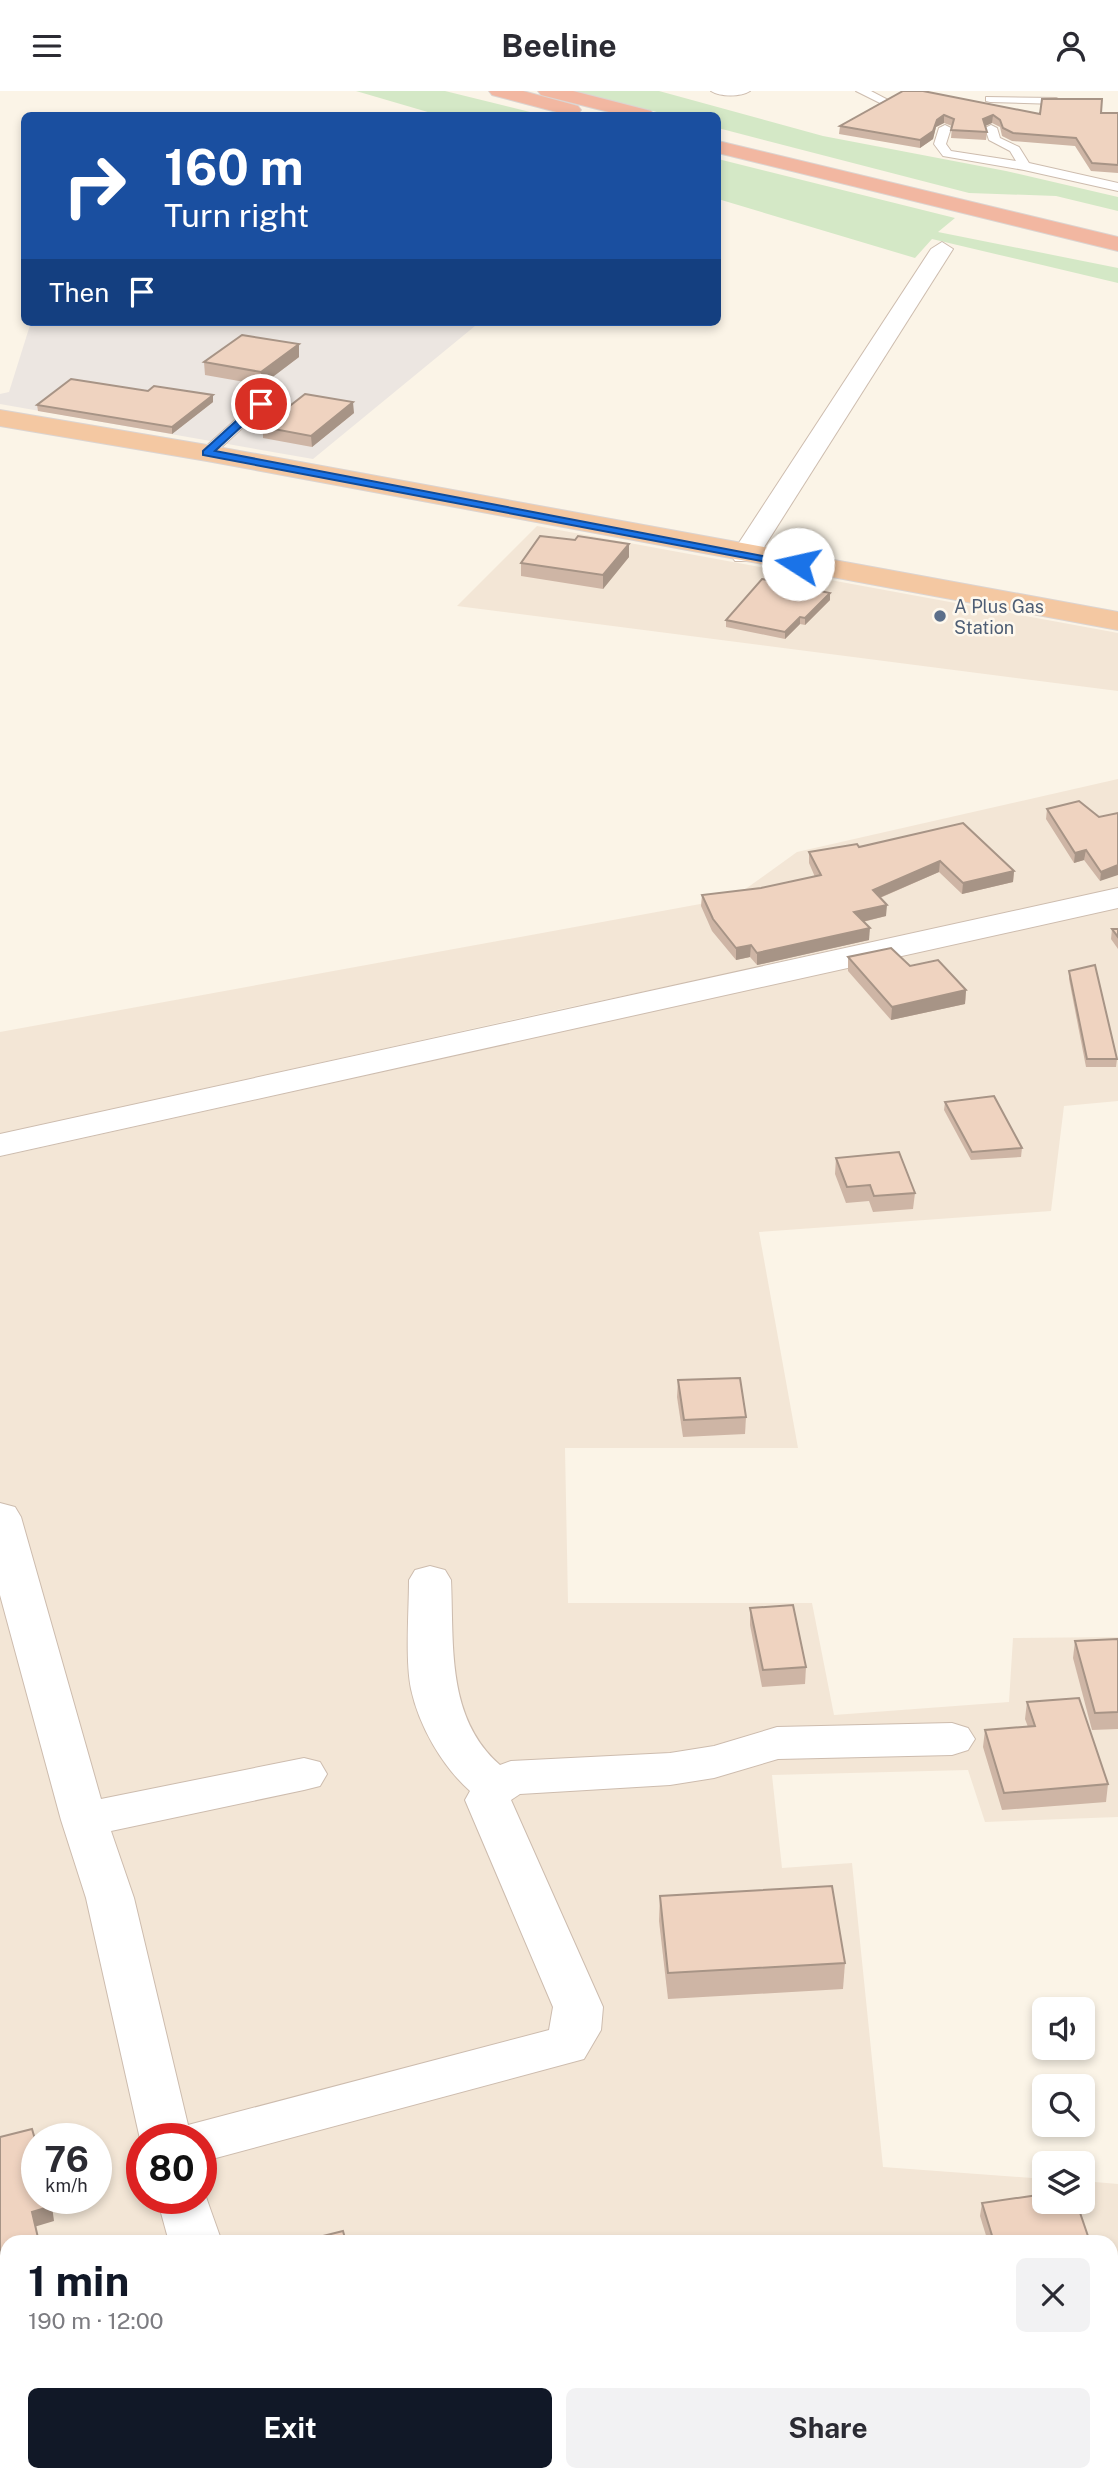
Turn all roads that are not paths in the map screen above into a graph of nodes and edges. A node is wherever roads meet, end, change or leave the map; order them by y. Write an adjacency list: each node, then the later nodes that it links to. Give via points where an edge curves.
1 (499, 91): 9 (highway)
2 (548, 91): 10 (highway)
3 (717, 91): 4 (lane)
4 (744, 91)
5 (862, 91): 6 (lane)
6 (884, 101)
7 (990, 101): 8 (lane)
8 (1056, 101)
9 (580, 112)
10 (632, 112)
11 (945, 128): 15 (lane, via 940,144 947,154)
12 (991, 128): 15 (lane, via 995,140 1015,149)
13 (721, 135): 18 (highway)
14 (721, 148): 18 (highway)
15 (1022, 161): 16 (lane); 17 (lane)
16 (1118, 179)
17 (1118, 187)
18 (953, 198): 19 (highway); 20 (highway)
19 (1118, 231)
20 (1118, 244)
21 (943, 249): 25 (street)
22 (261, 404): 24 (lane)
23 (0, 418): 24 (highway)
24 (207, 453): 25 (highway)
25 (745, 555): 26 (highway)
26 (1118, 621)
27 (1118, 898): 28 (street)
28 (0, 1145)
29 (0, 1517): 34 (street)
30 (430, 1580): 33 (street, via 433,1688 449,1731 468,1763)
31 (952, 1739): 33 (street, via 777,1743 714,1762 670,1769 511,1778)
32 (304, 1774): 34 (street)
33 (495, 1787): 36 (street, via 488,1800 579,2007 576,2030 566,2045)
34 (84, 1820): 35 (street, via 110,1898)
35 (162, 2123)
36 (217, 2137)
37 (188, 2214): 38 (street)
38 (194, 2235)

